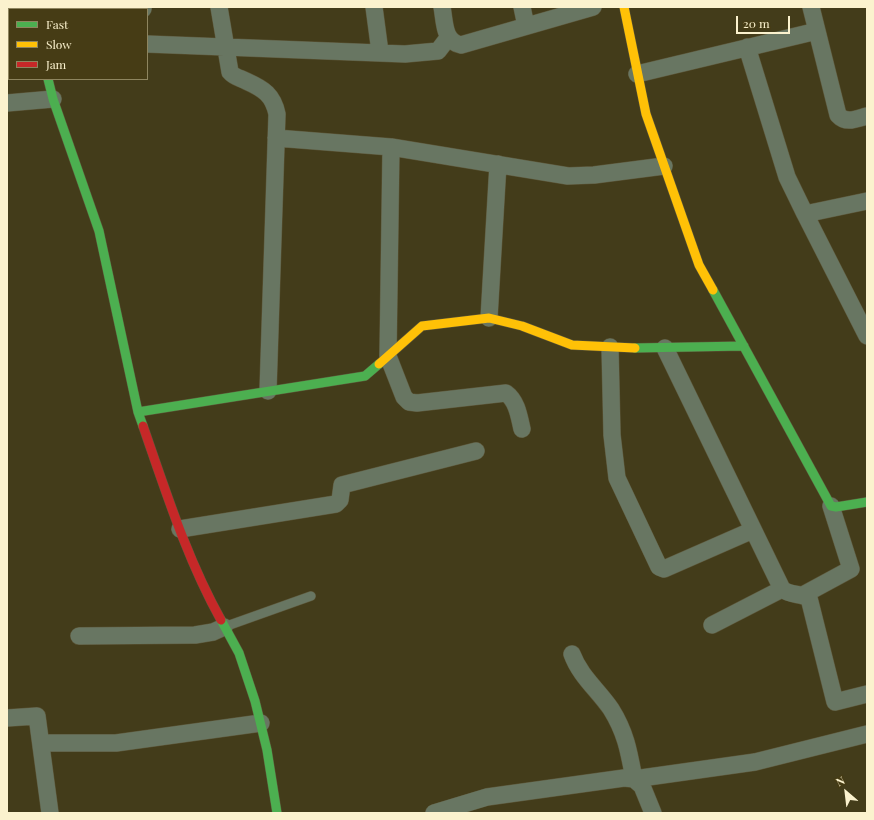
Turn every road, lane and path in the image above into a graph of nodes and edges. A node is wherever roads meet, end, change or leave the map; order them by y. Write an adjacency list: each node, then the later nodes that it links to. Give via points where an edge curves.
1 (219, 7): 12 (street)
2 (374, 7): 14 (street)
3 (442, 7): 10 (street)
4 (522, 7): 8 (street)
5 (590, 7): 8 (street)
6 (624, 7): 15 (street)
7 (811, 7): 9 (street)
8 (526, 26): 10 (street, via 461,45 453,43)
9 (817, 30): 13 (street); 19 (street, via 838,114 848,121)
10 (448, 38): 14 (street, via 438,51 405,54)
11 (148, 40): 12 (street)
12 (226, 46): 14 (street); 20 (street, via 230,72 233,76 269,94 275,102)
13 (747, 47): 15 (street); 25 (street, via 787,177)
14 (380, 52)
15 (637, 74): 23 (street, via 646,114)
16 (48, 80): 17 (street)
17 (53, 99): 18 (street); 33 (street, via 99,231)
18 (7, 103)
19 (867, 116)
20 (276, 138): 21 (street); 32 (street)
21 (391, 147): 22 (street); 31 (street)
22 (498, 164): 23 (street, via 568,176); 26 (street)
23 (664, 166): 29 (street, via 700,264)
24 (867, 201): 25 (street)
25 (805, 214): 27 (street)
26 (489, 318): 28 (street, via 522,326 572,345); 31 (street, via 422,326)
27 (867, 336)
28 (610, 346): 30 (street); 39 (street, via 612,435 617,478 659,567 664,569)
29 (744, 346): 30 (street); 37 (street)
30 (665, 348): 39 (street)
31 (388, 356): 32 (street, via 365,376); 34 (street, via 404,397 409,402 506,393 512,397)
32 (268, 391): 33 (street)
33 (138, 412): 38 (street)
34 (522, 429)
35 (476, 452): 38 (street, via 342,485 340,500 336,504)
36 (867, 502): 37 (street)
37 (831, 506): 41 (street, via 852,569)
38 (180, 529): 44 (street, via 206,592)
39 (753, 530): 40 (street)
40 (782, 589): 41 (street, via 788,594); 43 (street)
41 (803, 595): 47 (street, via 808,598 810,604 835,702)
42 (311, 596): 44 (lane)
43 (712, 625)
44 (224, 627): 45 (street, via 195,635); 49 (street, via 239,653)
45 (79, 636)
46 (572, 654): 52 (street, via 576,665 610,708 626,736)
47 (867, 694)
48 (7, 718): 51 (street, via 37,716)
49 (260, 723): 51 (street, via 116,743); 54 (street)
50 (867, 734): 52 (street, via 755,762)
51 (41, 743): 53 (street)
52 (634, 779): 55 (street, via 624,778 487,797); 56 (street, via 642,786)
53 (50, 813)
54 (277, 813)
55 (434, 813)
56 (653, 813)

